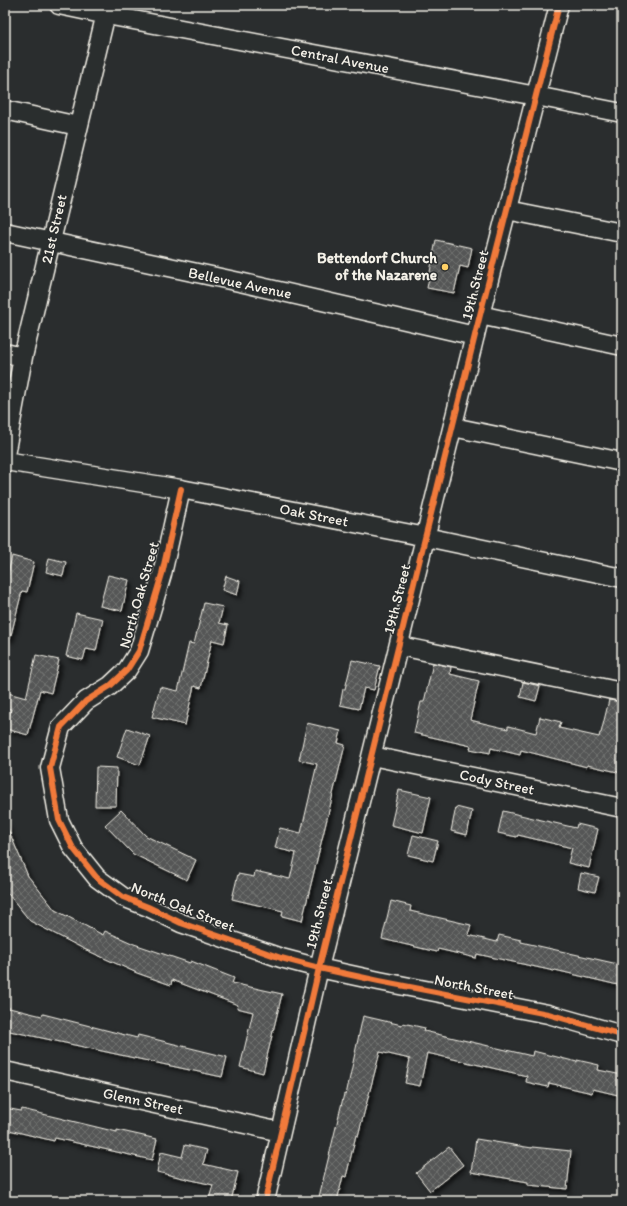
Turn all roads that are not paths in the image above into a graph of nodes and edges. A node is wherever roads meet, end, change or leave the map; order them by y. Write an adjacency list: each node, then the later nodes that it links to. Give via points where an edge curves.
1 (59, 5): 3 (street, Central Avenue)
2 (559, 5): 4 (street, 19th Street)
3 (107, 10): 4 (street, Central Avenue); 7 (street, 21st Street)
4 (536, 96): 6 (street, Central Avenue); 8 (street, 19th Street)
5 (5, 110): 7 (street)
6 (622, 113)
7 (78, 126): 11 (street, 21st Street)
8 (507, 210): 10 (street); 12 (street, 19th Street)
9 (5, 232): 11 (street, Bellevue Avenue)
10 (622, 233)
11 (52, 242): 13 (street, Bellevue Avenue); 16 (street, 21st Street)
12 (480, 315): 13 (street, 19th Street); 14 (street)
13 (475, 336): 17 (street, 19th Street)
14 (622, 346)
15 (5, 353): 16 (street)
16 (23, 357): 18 (street, 21st Street)
17 (453, 428): 20 (street); 22 (street, 19th Street)
18 (5, 455)
19 (5, 461): 21 (street, Oak Street)
20 (622, 462)
21 (181, 489): 22 (street, Oak Street); 28 (street, North Oak Street, via 162,574 139,651 127,670 110,686 86,701 61,727 50,768 58,820 74,848 97,878 123,897 181,923 281,958)
22 (426, 537): 23 (street, Oak Street); 24 (street, 19th Street)
23 (622, 578)
24 (400, 646): 25 (street); 26 (street, 19th Street)
25 (622, 692)
26 (372, 756): 27 (street, Cody Street); 28 (street, 19th Street)
27 (622, 808)
28 (319, 968): 29 (street, North Street, via 548,1014); 31 (street, 19th Street)
29 (622, 1035)
30 (5, 1071): 31 (street, Glenn Street)
31 (281, 1132): 32 (street, 19th Street)
32 (265, 1201)

